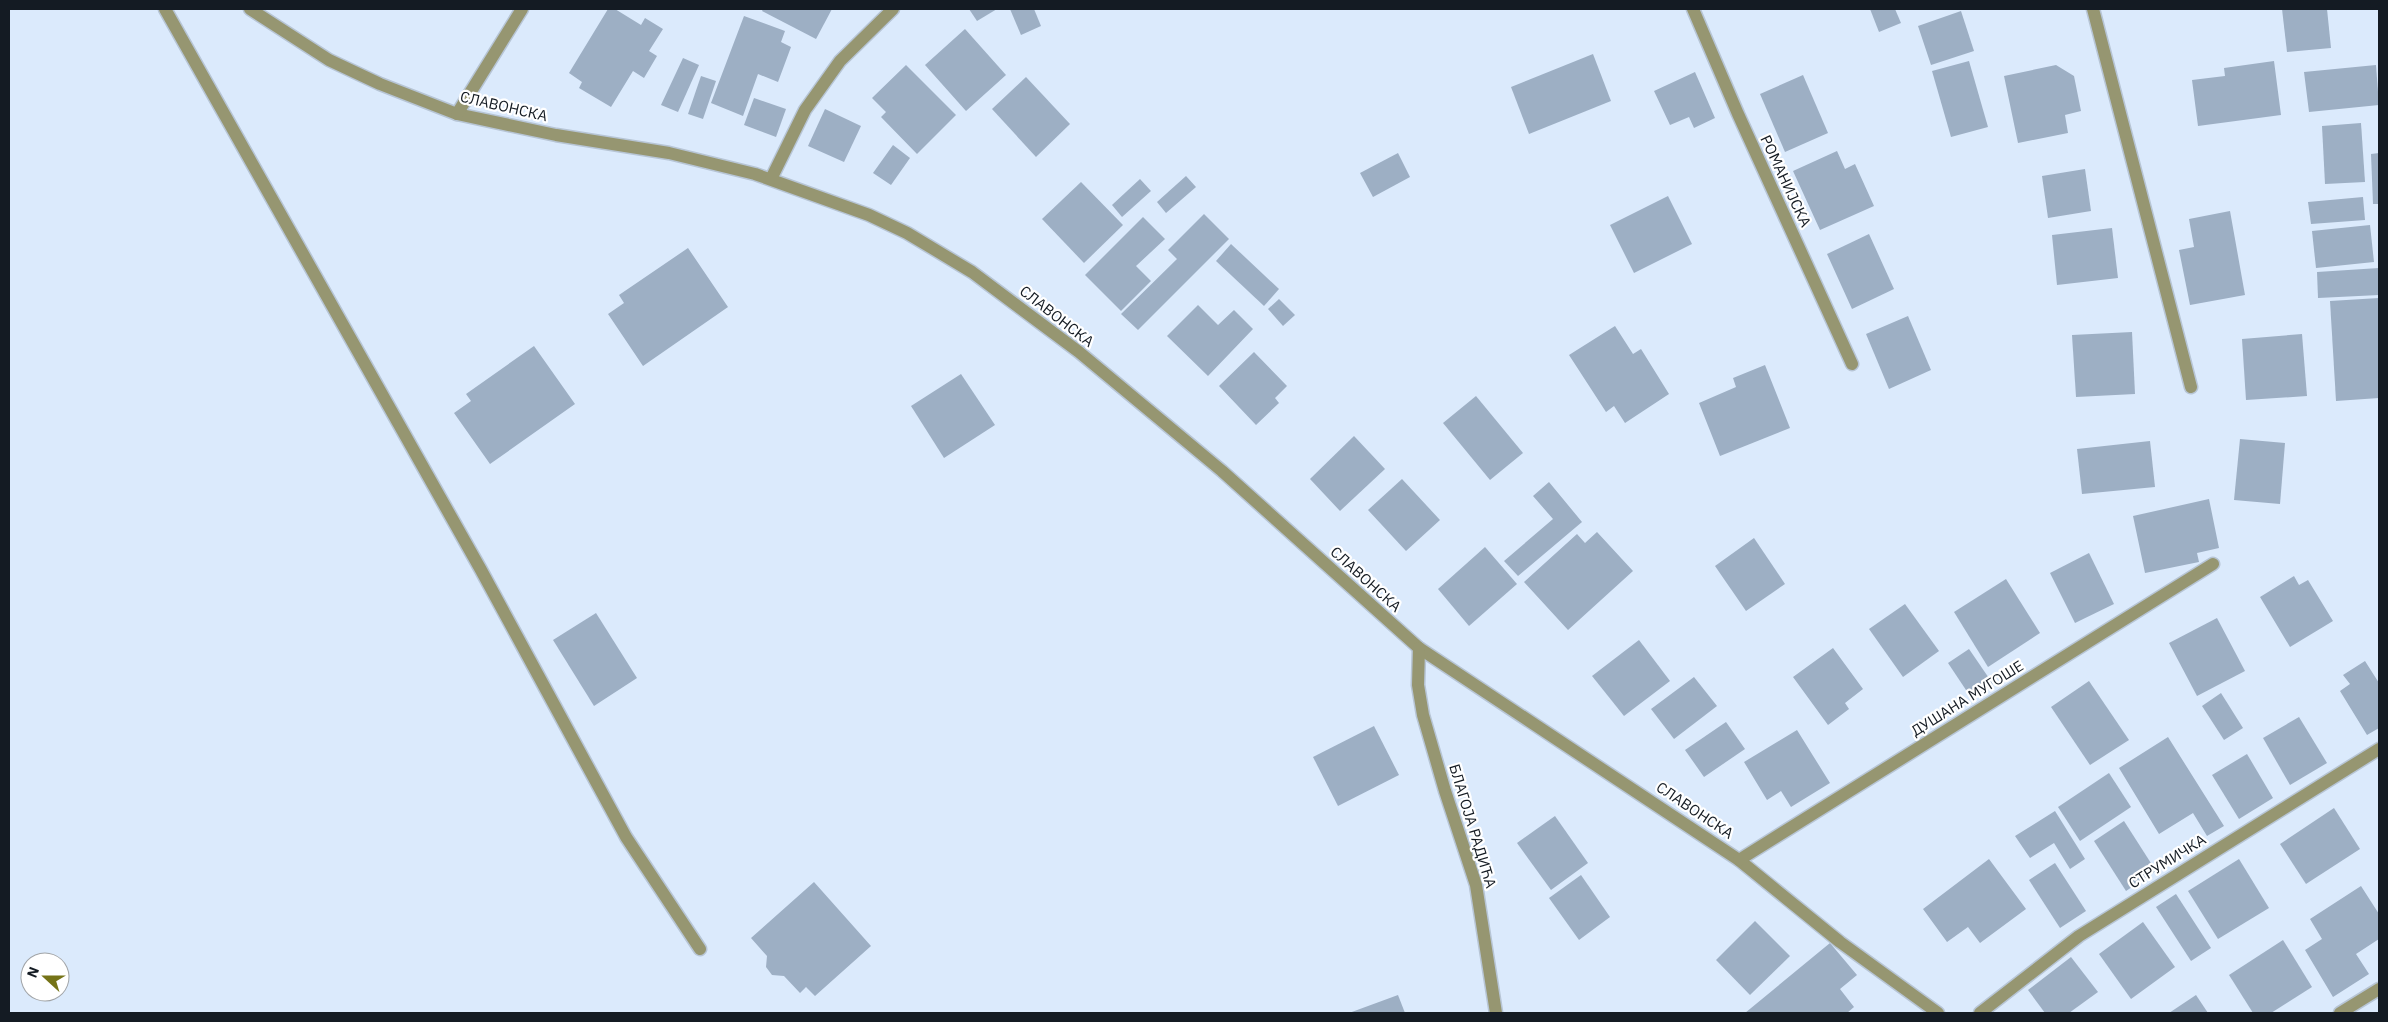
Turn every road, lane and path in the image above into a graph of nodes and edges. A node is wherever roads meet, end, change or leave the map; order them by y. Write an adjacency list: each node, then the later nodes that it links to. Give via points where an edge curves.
1 (165, 9): 15 (street, via 476,562 626,837)
2 (250, 9): 7 (street, СЛАВОНСКА, via 329,60)
3 (522, 9): 7 (street)
4 (893, 9): 8 (street, via 840,61 805,110)
5 (1694, 9): 9 (street, РОМАНИЈСКА, via 1742,123)
6 (2093, 9): 10 (street)
7 (457, 114): 8 (street, СЛАВОНСКА, via 556,135 668,153)
8 (771, 179): 12 (street, СЛАВОНСКА, via 869,215 907,233 972,272 1079,352 1222,470)
9 (1852, 364)
10 (2191, 387)
11 (2213, 564): 14 (street, ДУШАНА МУГОШЕ)
12 (1419, 648): 14 (street, СЛАВОНСКА); 17 (street, БЛАГОЈА РАДИЋА, via 1418,685 1423,715 1476,885)
13 (2379, 749): 19 (street, СТРУМИЧКА, via 2079,936)
14 (1739, 860): 18 (street, СЛАВОНСКА, via 1840,942)
15 (700, 949)
16 (2379, 989): 20 (street)
17 (1496, 1013)
18 (1938, 1013)
19 (1980, 1013)
20 (2340, 1013)

